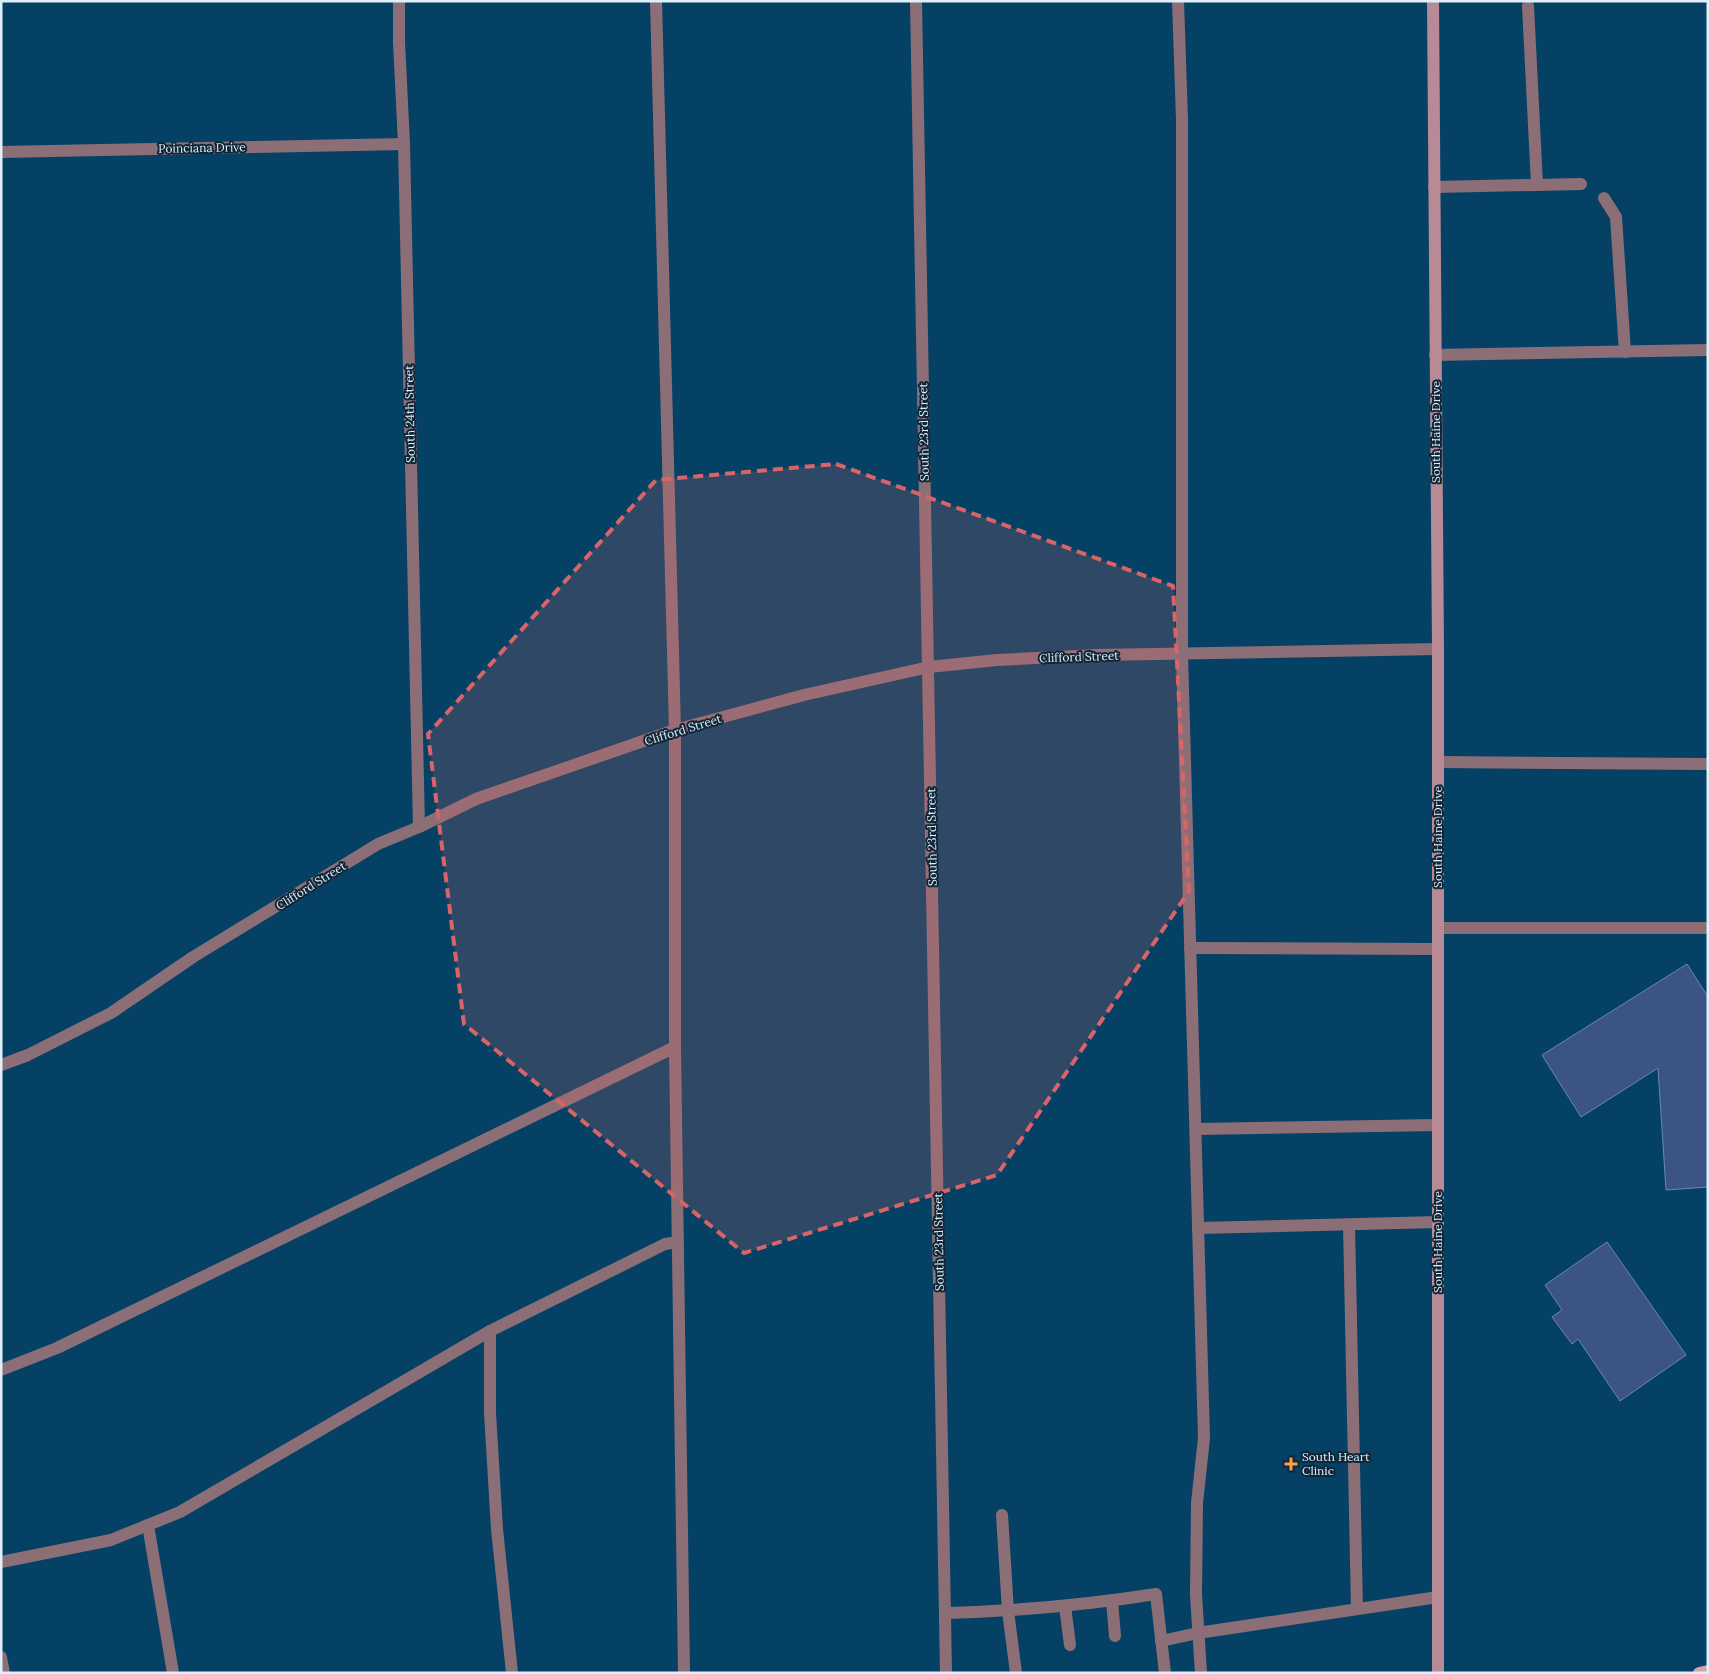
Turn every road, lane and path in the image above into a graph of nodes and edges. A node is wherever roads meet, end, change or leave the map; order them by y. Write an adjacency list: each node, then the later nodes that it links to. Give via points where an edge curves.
1 (399, 1): 7 (street, South 24th Street)
2 (656, 1): 19 (street)
3 (916, 1): 18 (street, South 23rd Street)
4 (1178, 1): 17 (street, via 1182,120)
5 (1433, 1): 11 (street, South Haine Drive)
6 (1528, 6): 10 (street)
7 (404, 144): 8 (street, Poinciana Drive); 22 (street, South 24th Street)
8 (1, 152)
9 (1581, 184): 10 (street)
10 (1537, 185): 11 (street)
11 (1434, 187): 15 (street, South Haine Drive)
12 (1604, 198): 14 (street, via 1616,217)
13 (1708, 350): 14 (street)
14 (1624, 352): 15 (street)
15 (1436, 355): 16 (street, South Haine Drive)
16 (1438, 649): 17 (street, Clifford Street); 20 (street, South Haine Drive)
17 (1182, 654): 18 (street, Clifford Street, via 997,660); 25 (street)
18 (929, 667): 19 (street, Clifford Street, via 804,695); 45 (street, South 23rd Street)
19 (675, 730): 22 (street, Clifford Street, via 476,799); 27 (street)
20 (1438, 762): 21 (street); 23 (street, South Haine Drive)
21 (1708, 764)
22 (419, 827): 28 (street, Clifford Street, via 378,844 193,958 111,1013)
23 (1438, 928): 24 (street); 26 (street, South Haine Drive)
24 (1708, 928)
25 (1190, 948): 26 (street); 30 (street)
26 (1438, 949): 29 (street, South Haine Drive)
27 (675, 1047): 34 (street); 36 (street, via 57,1348)
28 (1, 1066)
29 (1438, 1125): 30 (street); 31 (street, South Haine Drive)
30 (1196, 1129): 33 (street)
31 (1438, 1222): 32 (street); 40 (street, South Haine Drive)
32 (1349, 1225): 33 (street); 43 (street)
33 (1198, 1228): 46 (street, via 1204,1438 1197,1503)
34 (678, 1242): 35 (street, via 665,1244); 55 (street)
35 (490, 1330): 38 (street, via 180,1512); 54 (street, via 490,1412 497,1528)
36 (1, 1370)
37 (1002, 1515): 44 (street)
38 (148, 1525): 39 (street, via 111,1540); 53 (street)
39 (1, 1562)
40 (1438, 1597): 43 (street); 60 (street, South Haine Drive)
41 (1112, 1601): 42 (street); 47 (street); 48 (street, via 1156,1594)
42 (1065, 1606): 44 (street); 49 (street)
43 (1357, 1609): 46 (street)
44 (1008, 1611): 45 (street); 57 (street)
45 (946, 1613): 56 (street, South 23rd Street)
46 (1198, 1633): 48 (street); 59 (street)
47 (1115, 1636)
48 (1161, 1641): 58 (street)
49 (1070, 1646)
50 (1, 1657): 52 (street)
51 (1708, 1671): 61 (main road)
52 (4, 1673)
53 (173, 1673)
54 (512, 1673)
55 (684, 1673)
56 (946, 1673)
57 (1016, 1673)
58 (1165, 1673)
59 (1201, 1673)
60 (1438, 1673)
61 (1699, 1673)

